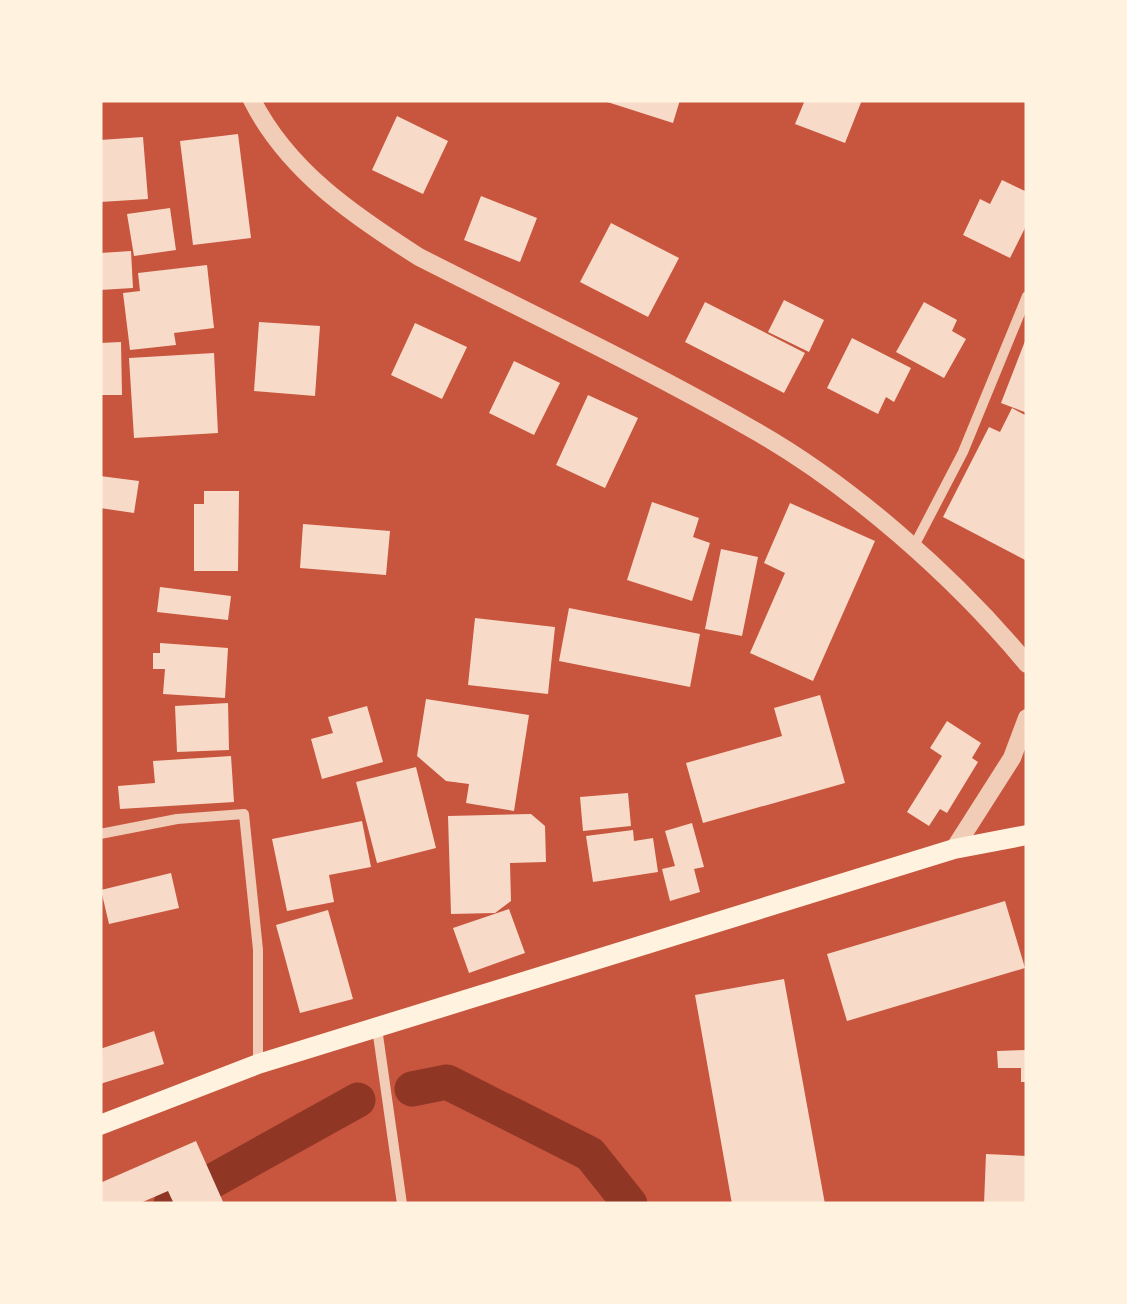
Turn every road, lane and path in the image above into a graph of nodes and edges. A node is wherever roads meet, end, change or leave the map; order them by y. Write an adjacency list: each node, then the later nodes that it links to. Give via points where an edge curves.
1 (252, 100): 3 (street, via 294,160 368,225 751,428 838,486)
2 (1027, 296): 3 (street, via 963,452)
3 (913, 549): 4 (street)
4 (1027, 664)
5 (1027, 718): 8 (street, via 1012,758)
6 (100, 834): 10 (street, via 244,814 258,950)
7 (1027, 835): 8 (main road)
8 (954, 849): 9 (main road)
9 (378, 1028): 10 (main road); 12 (street)
10 (258, 1064): 11 (main road)
11 (100, 1125)
12 (402, 1204)

